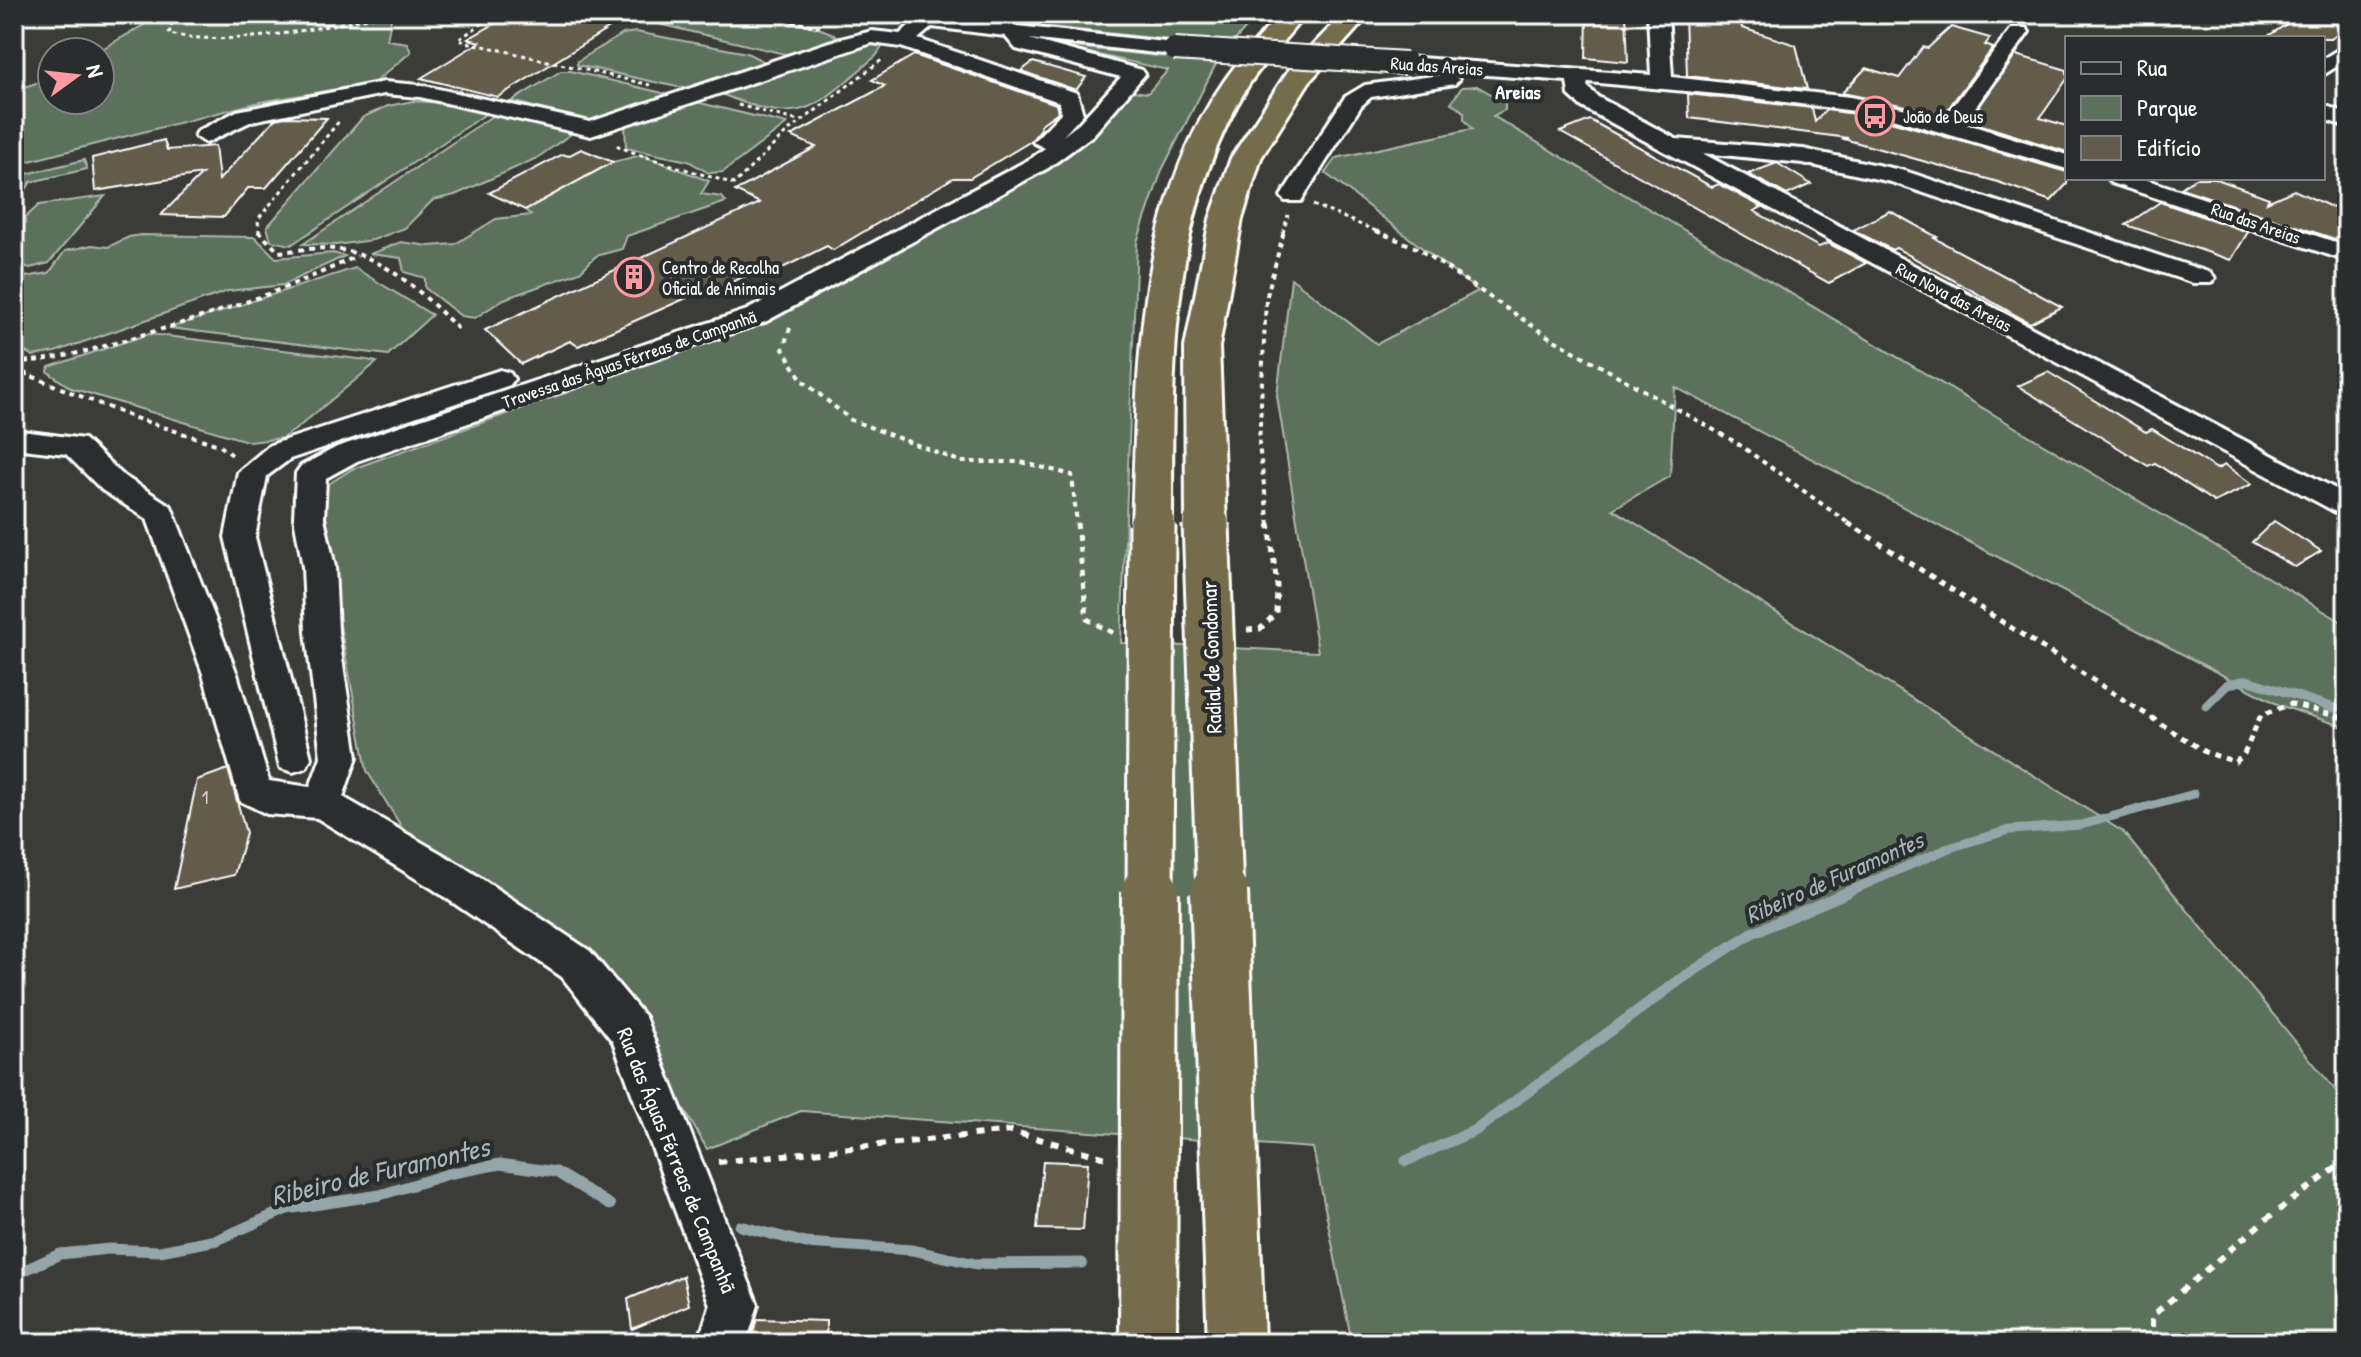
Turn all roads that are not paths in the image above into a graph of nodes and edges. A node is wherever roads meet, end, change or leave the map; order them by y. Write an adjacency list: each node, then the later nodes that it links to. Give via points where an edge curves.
1 (895, 14): 5 (street, Rua das Areias)
2 (1292, 14): 30 (highway, bridge, via 1236,83 1200,152 1175,220 1156,344)
3 (1357, 14): 31 (highway, Radial de Gondomar, bridge, via 1298,77 1246,158 1226,219 1202,347)
4 (1658, 14): 13 (street)
5 (928, 20): 6 (street, Rua das Areias); 8 (street)
6 (1008, 23): 11 (street, Rua das Areias, bridge, via 1174,49); 28 (street, Travessa das Águas Férreas de Campanhã, via 1023,45 1135,74 1085,130 1040,163 756,316 347,454 311,473 309,518 339,757)
7 (2019, 32): 16 (street)
8 (904, 41): 17 (street, via 872,37 836,46 591,129 420,91 384,88 245,116); 27 (street, via 1058,93 1069,98 1072,114 1050,138 734,305 338,431 280,452 253,472 240,537)
9 (2347, 50): 10 (street)
10 (2325, 67)
11 (1510, 71): 12 (street, Rua das Areias); 22 (street, via 1365,91)
12 (1579, 75): 13 (street, Rua das Areias); 18 (street, Rua Nova das Areias, via 1580,95)
13 (1662, 84): 16 (street, Rua das Areias, via 1850,103)
14 (2325, 113): 15 (street)
15 (2347, 120)
16 (1950, 126): 19 (street, Rua das Areias)
17 (206, 136)
18 (1666, 142): 24 (street, via 1803,156 1876,170); 26 (street, Rua Nova das Areias)
19 (2065, 161)
20 (2133, 180): 21 (street, Rua das Areias)
21 (2162, 184): 23 (street, Rua das Areias)
22 (1293, 196)
23 (2347, 254)
24 (2202, 278)
25 (14, 439): 28 (street, Rua das Águas Férreas de Campanhã, via 74,446 113,483 160,513 220,674 253,790 267,799)
26 (2347, 508)
27 (293, 758)
28 (323, 803): 29 (street, Rua das Águas Férreas de Campanhã, via 447,877 576,964 630,1031 734,1305)
29 (722, 1343)
30 (1148, 1343)
31 (1236, 1343)

